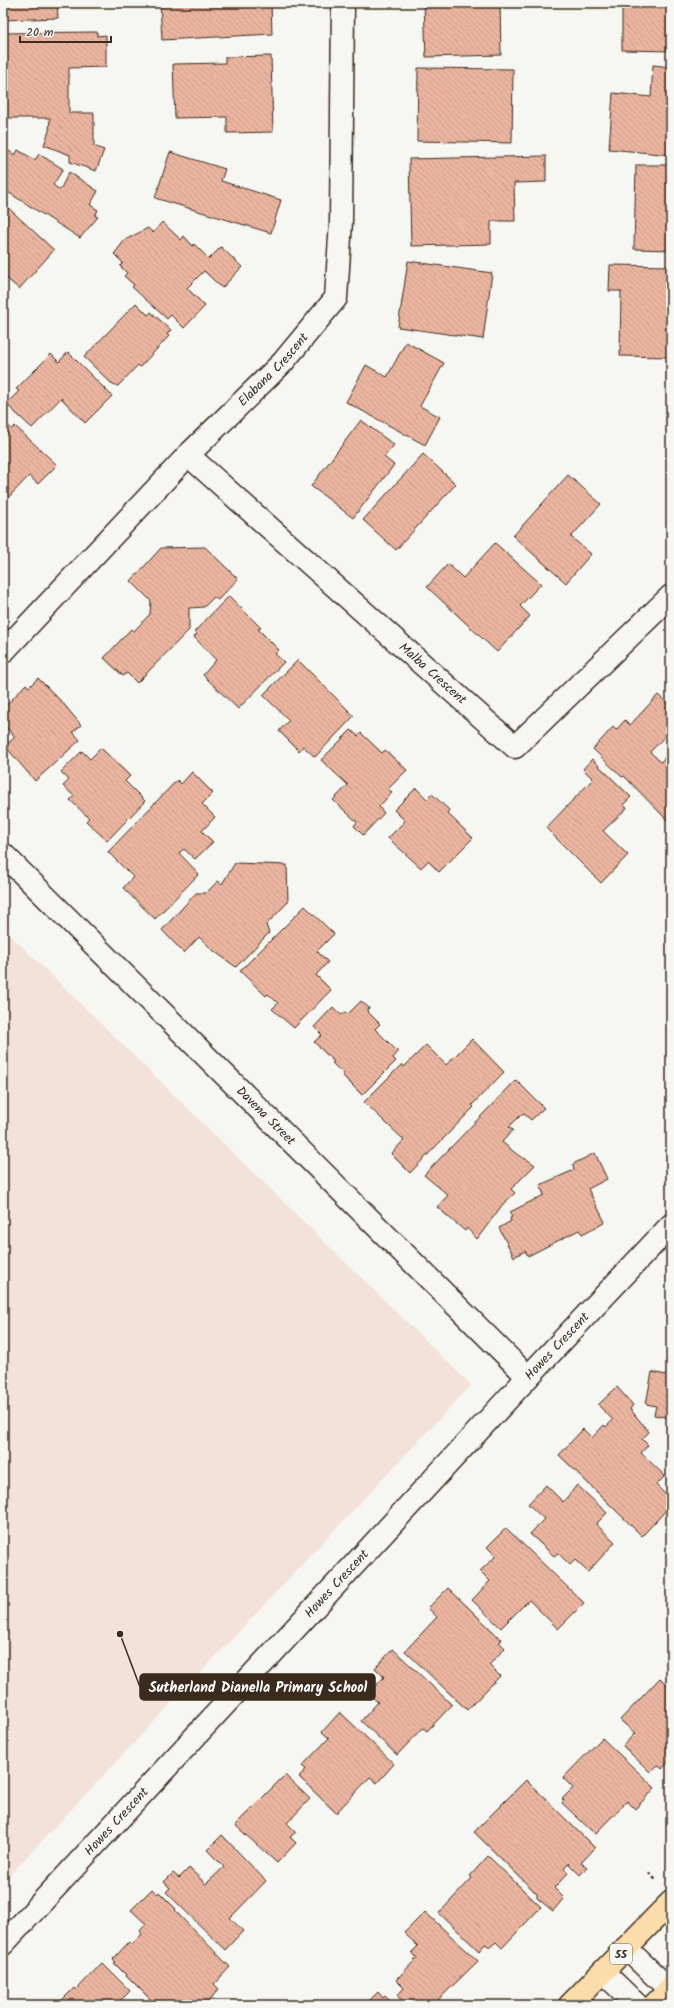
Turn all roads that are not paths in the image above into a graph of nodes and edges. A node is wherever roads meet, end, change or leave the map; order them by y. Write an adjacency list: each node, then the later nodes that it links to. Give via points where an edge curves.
1 (343, 3): 2 (street, Elabana Crescent, via 341,222 336,298 283,362)
2 (188, 455): 3 (street, Malba Crescent, via 515,747); 4 (street, Elabana Crescent)
3 (671, 596)
4 (3, 652)
5 (3, 854): 7 (street, Davena Street)
6 (670, 1229): 7 (street, Howes Crescent)
7 (528, 1377): 9 (street, Howes Crescent)
8 (671, 1902): 10 (main road, 55)
9 (3, 1944)
10 (626, 1948): 11 (main road, 55); 12 (street)
11 (602, 1972): 13 (main road, 55); 14 (street)
12 (670, 1990): 15 (main road)
13 (570, 2005)
14 (637, 2005)
15 (654, 2005)

